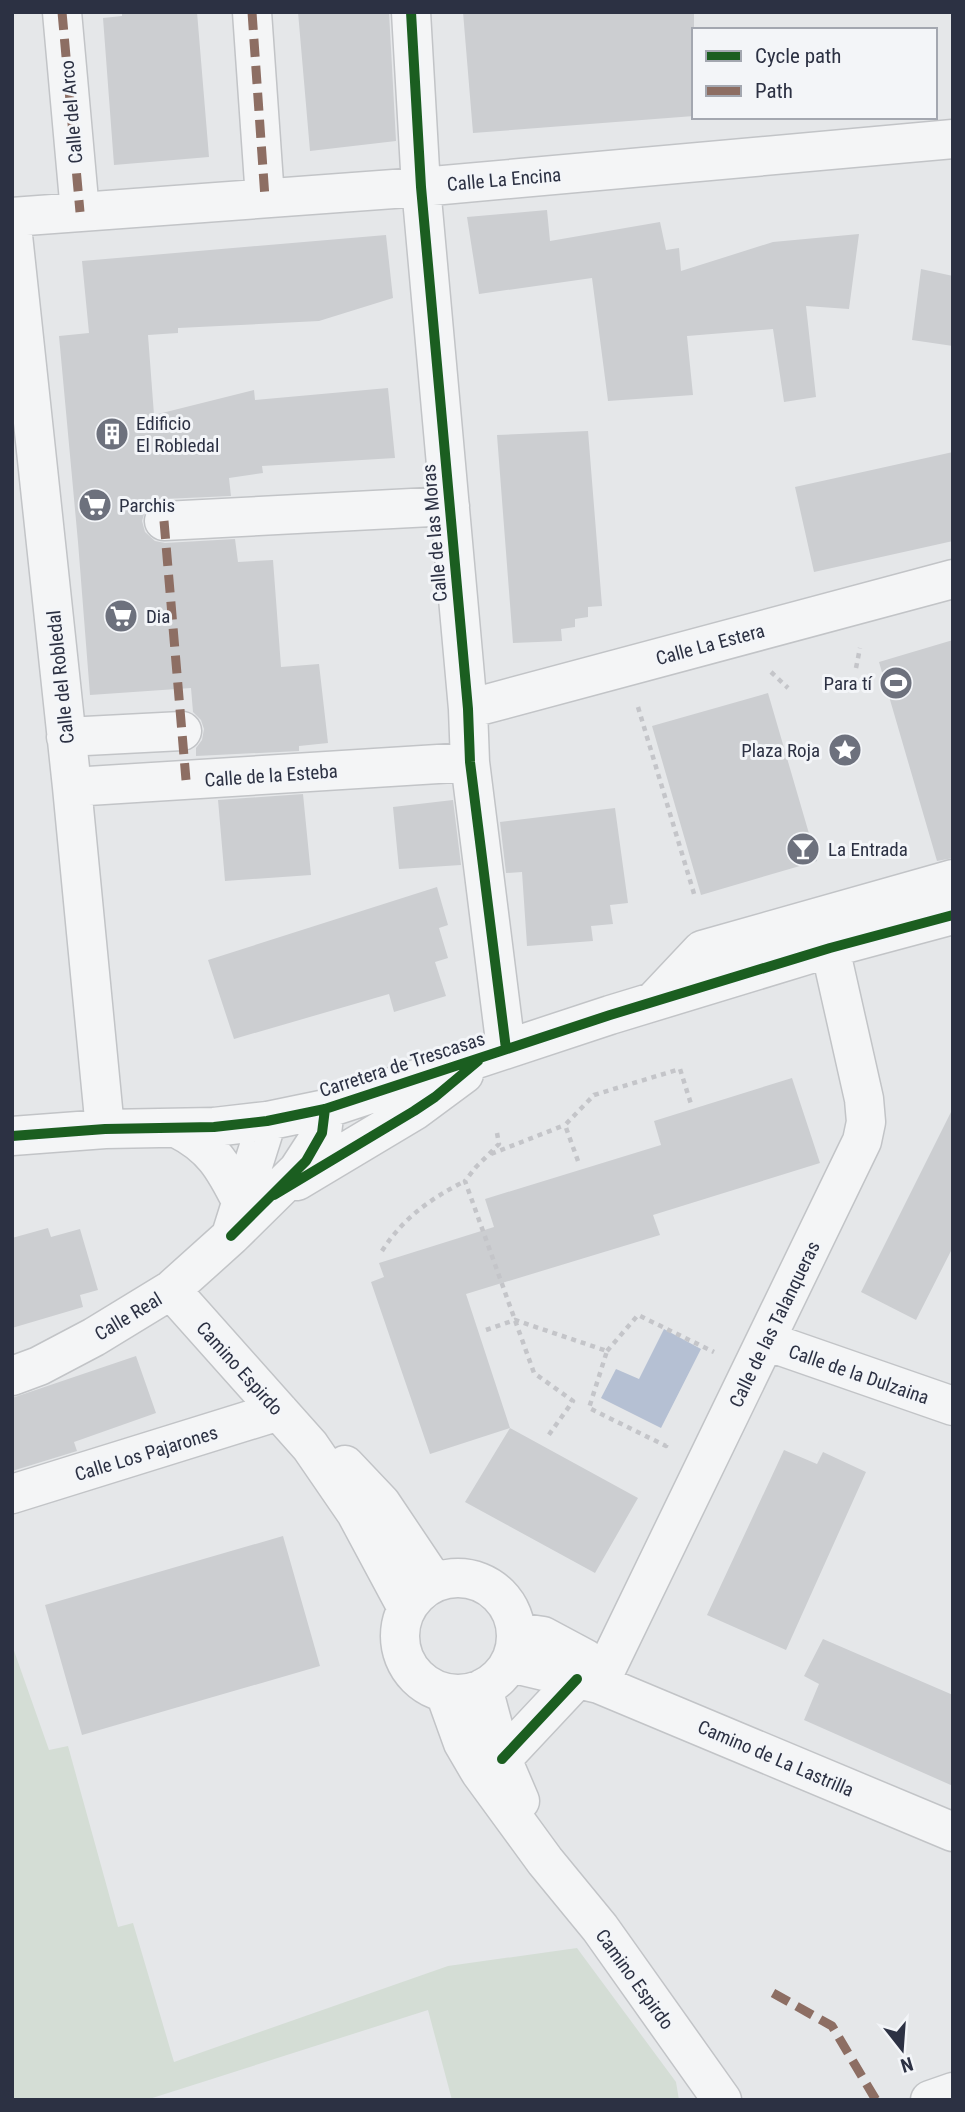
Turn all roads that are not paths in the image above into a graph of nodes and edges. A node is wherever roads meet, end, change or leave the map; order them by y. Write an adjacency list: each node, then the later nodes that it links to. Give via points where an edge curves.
1 (62, 12): 7 (street, Calle del Arco)
2 (252, 12): 6 (street)
3 (411, 12): 5 (street, Calle de las Moras)
4 (953, 139): 5 (street, Calle La Encina)
5 (421, 187): 6 (street, Calle La Encina); 10 (street, Calle de las Moras)
6 (265, 198): 7 (street, Calle La Encina)
7 (80, 212): 8 (street, Calle La Encina)
8 (12, 217)
9 (12, 226): 15 (street, Calle del Robledal)
10 (450, 506): 11 (street, Calle de las Moras); 13 (street, Calle de las Moras)
11 (164, 521)
12 (953, 579): 13 (street, Calle La Estera)
13 (468, 709): 16 (street, Calle de las Moras)
14 (182, 731): 15 (street)
15 (66, 737): 17 (street, Calle del Robledal)
16 (470, 762): 17 (street, Calle de la Esteba); 23 (street, Calle de las Moras)
17 (72, 788): 26 (street, Calle del Robledal)
18 (953, 879): 22 (street, Carretera de Trescasas, via 702,950)
19 (953, 915): 21 (street, Carretera de Trescasas)
20 (953, 942): 21 (street, Carretera de Trescasas)
21 (833, 961): 22 (street, Carretera de Trescasas, via 763,968); 31 (street, Calle de las Talanqueras, via 866,1122 862,1141)
22 (653, 1002): 23 (street, Carretera de Trescasas)
23 (494, 1053): 24 (street, Carretera de Trescasas); 29 (street, Calle Real, via 424,1104)
24 (325, 1109): 25 (street, Carretera de Trescasas); 29 (street, Calle Real, via 323,1133 312,1152)
25 (267, 1121): 27 (street, Carretera de Trescasas); 29 (street)
26 (105, 1129): 27 (street, Carretera de Trescasas); 28 (street, Carretera de Trescasas)
27 (178, 1129): 29 (street, via 207,1147)
28 (20, 1130)
29 (248, 1211): 30 (street, Calle Real)
30 (171, 1290): 32 (street, Calle Real, via 94,1337); 34 (street, Camino Espirdo)
31 (766, 1341): 33 (street, Calle de la Dulzaina); 40 (street, Calle de las Talanqueras)
32 (12, 1376)
33 (953, 1406)
34 (279, 1411): 35 (street, Camino Espirdo); 36 (street, Calle Los Pajarones)
35 (310, 1446): 37 (street, Camino Espirdo, via 346,1466 381,1503); 38 (street, Camino Espirdo, via 356,1513)
36 (12, 1494)
37 (435, 1582): 38 (street); 39 (street, Camino Espirdo, via 459,1578 494,1589 509,1608)
38 (407, 1608): 41 (street, via 401,1622 402,1653 418,1679)
39 (503, 1661): 40 (street, via 543,1636 586,1659); 41 (street, via 458,1695); 42 (street, Camino Espirdo)
40 (588, 1681): 42 (street, Calle de las Talanqueras); 43 (street, Camino de La Lastrilla)
41 (445, 1693): 44 (street, Camino Espirdo, via 463,1743 480,1772)
42 (502, 1759): 44 (street, Camino Espirdo)
43 (953, 1832)
44 (545, 1861): 46 (street, Camino Espirdo, via 600,1928)
45 (953, 2092): 47 (street)
46 (722, 2100)
47 (930, 2100)

